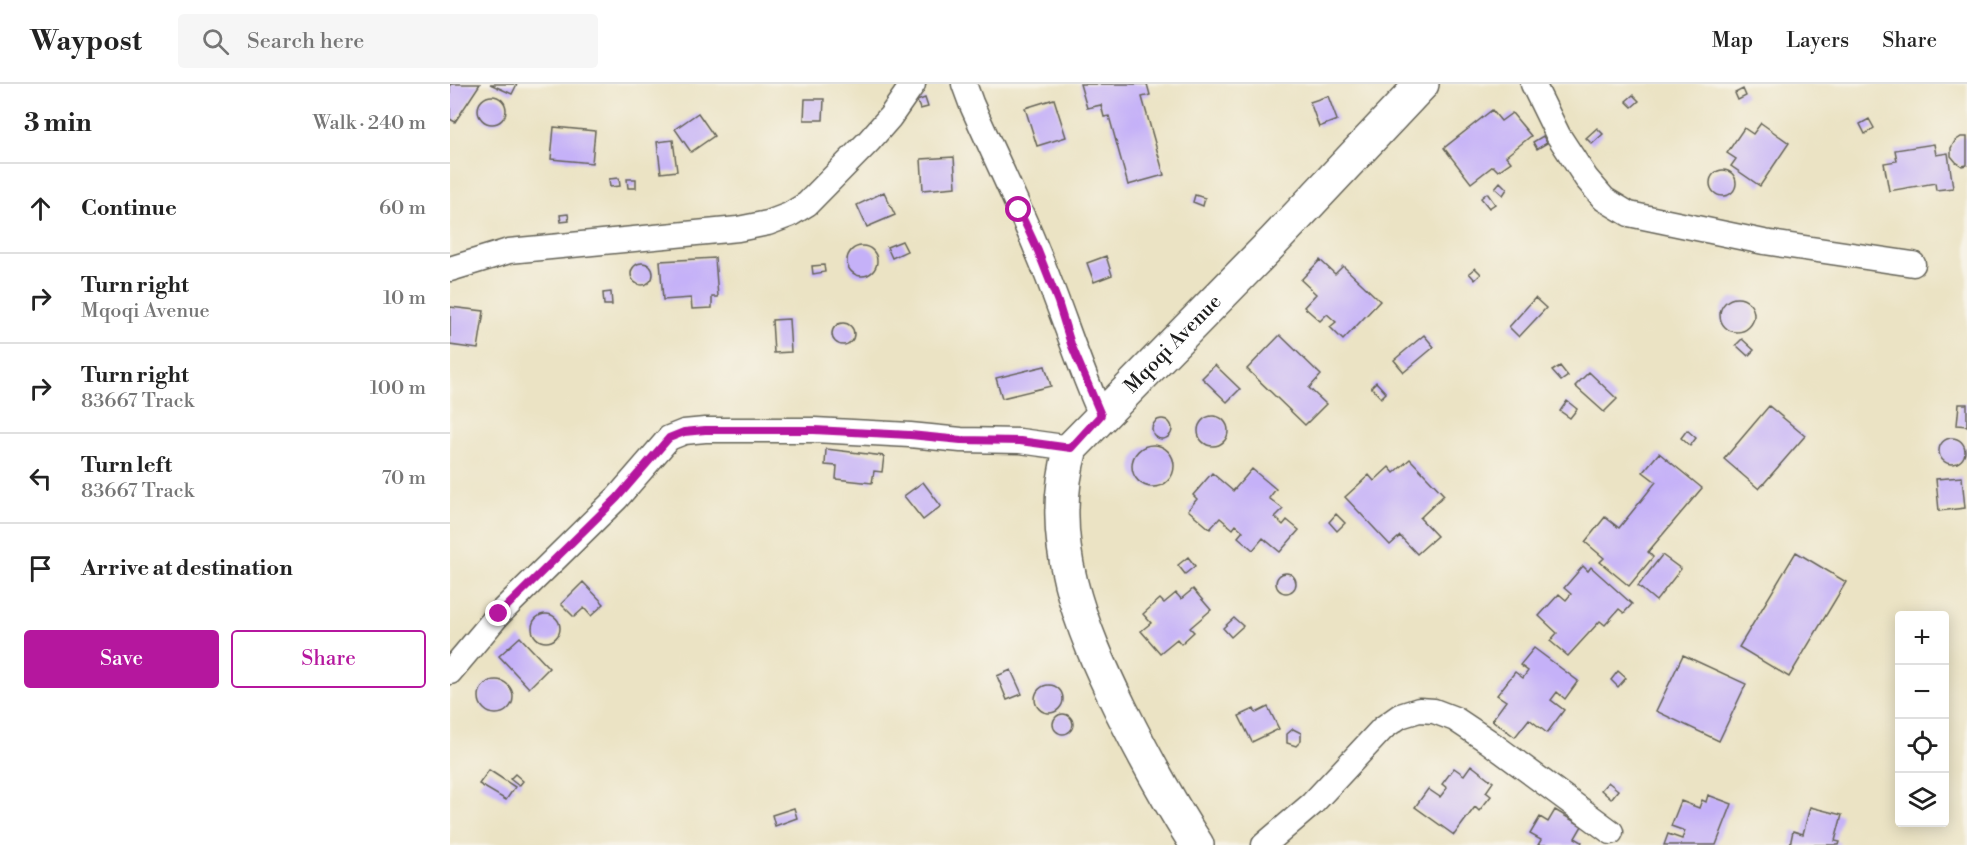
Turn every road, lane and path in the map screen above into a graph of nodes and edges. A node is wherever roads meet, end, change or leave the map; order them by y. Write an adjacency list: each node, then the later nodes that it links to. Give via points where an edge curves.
1 (913, 84): 6 (street, via 869,141 807,204 768,223 508,251)
2 (964, 84): 7 (street, via 1038,251)
3 (1422, 84): 7 (street, Mqoqi Avenue, via 1274,241)
4 (1533, 84): 5 (street, via 1558,135 1586,178 1604,199 1629,214 1764,242)
5 (1913, 264)
6 (450, 269)
7 (1101, 415): 8 (street, Mqoqi Avenue)
8 (1071, 448): 9 (street, via 1020,441 814,430 684,432 669,438 617,498 499,614); 11 (street, Mqoqi Avenue, via 1061,508 1069,581 1085,632 1138,743)
9 (450, 672)
10 (1611, 832): 12 (street, via 1455,719 1419,710 1400,716 1383,728 1312,804)
11 (1197, 845)
12 (1264, 845)

